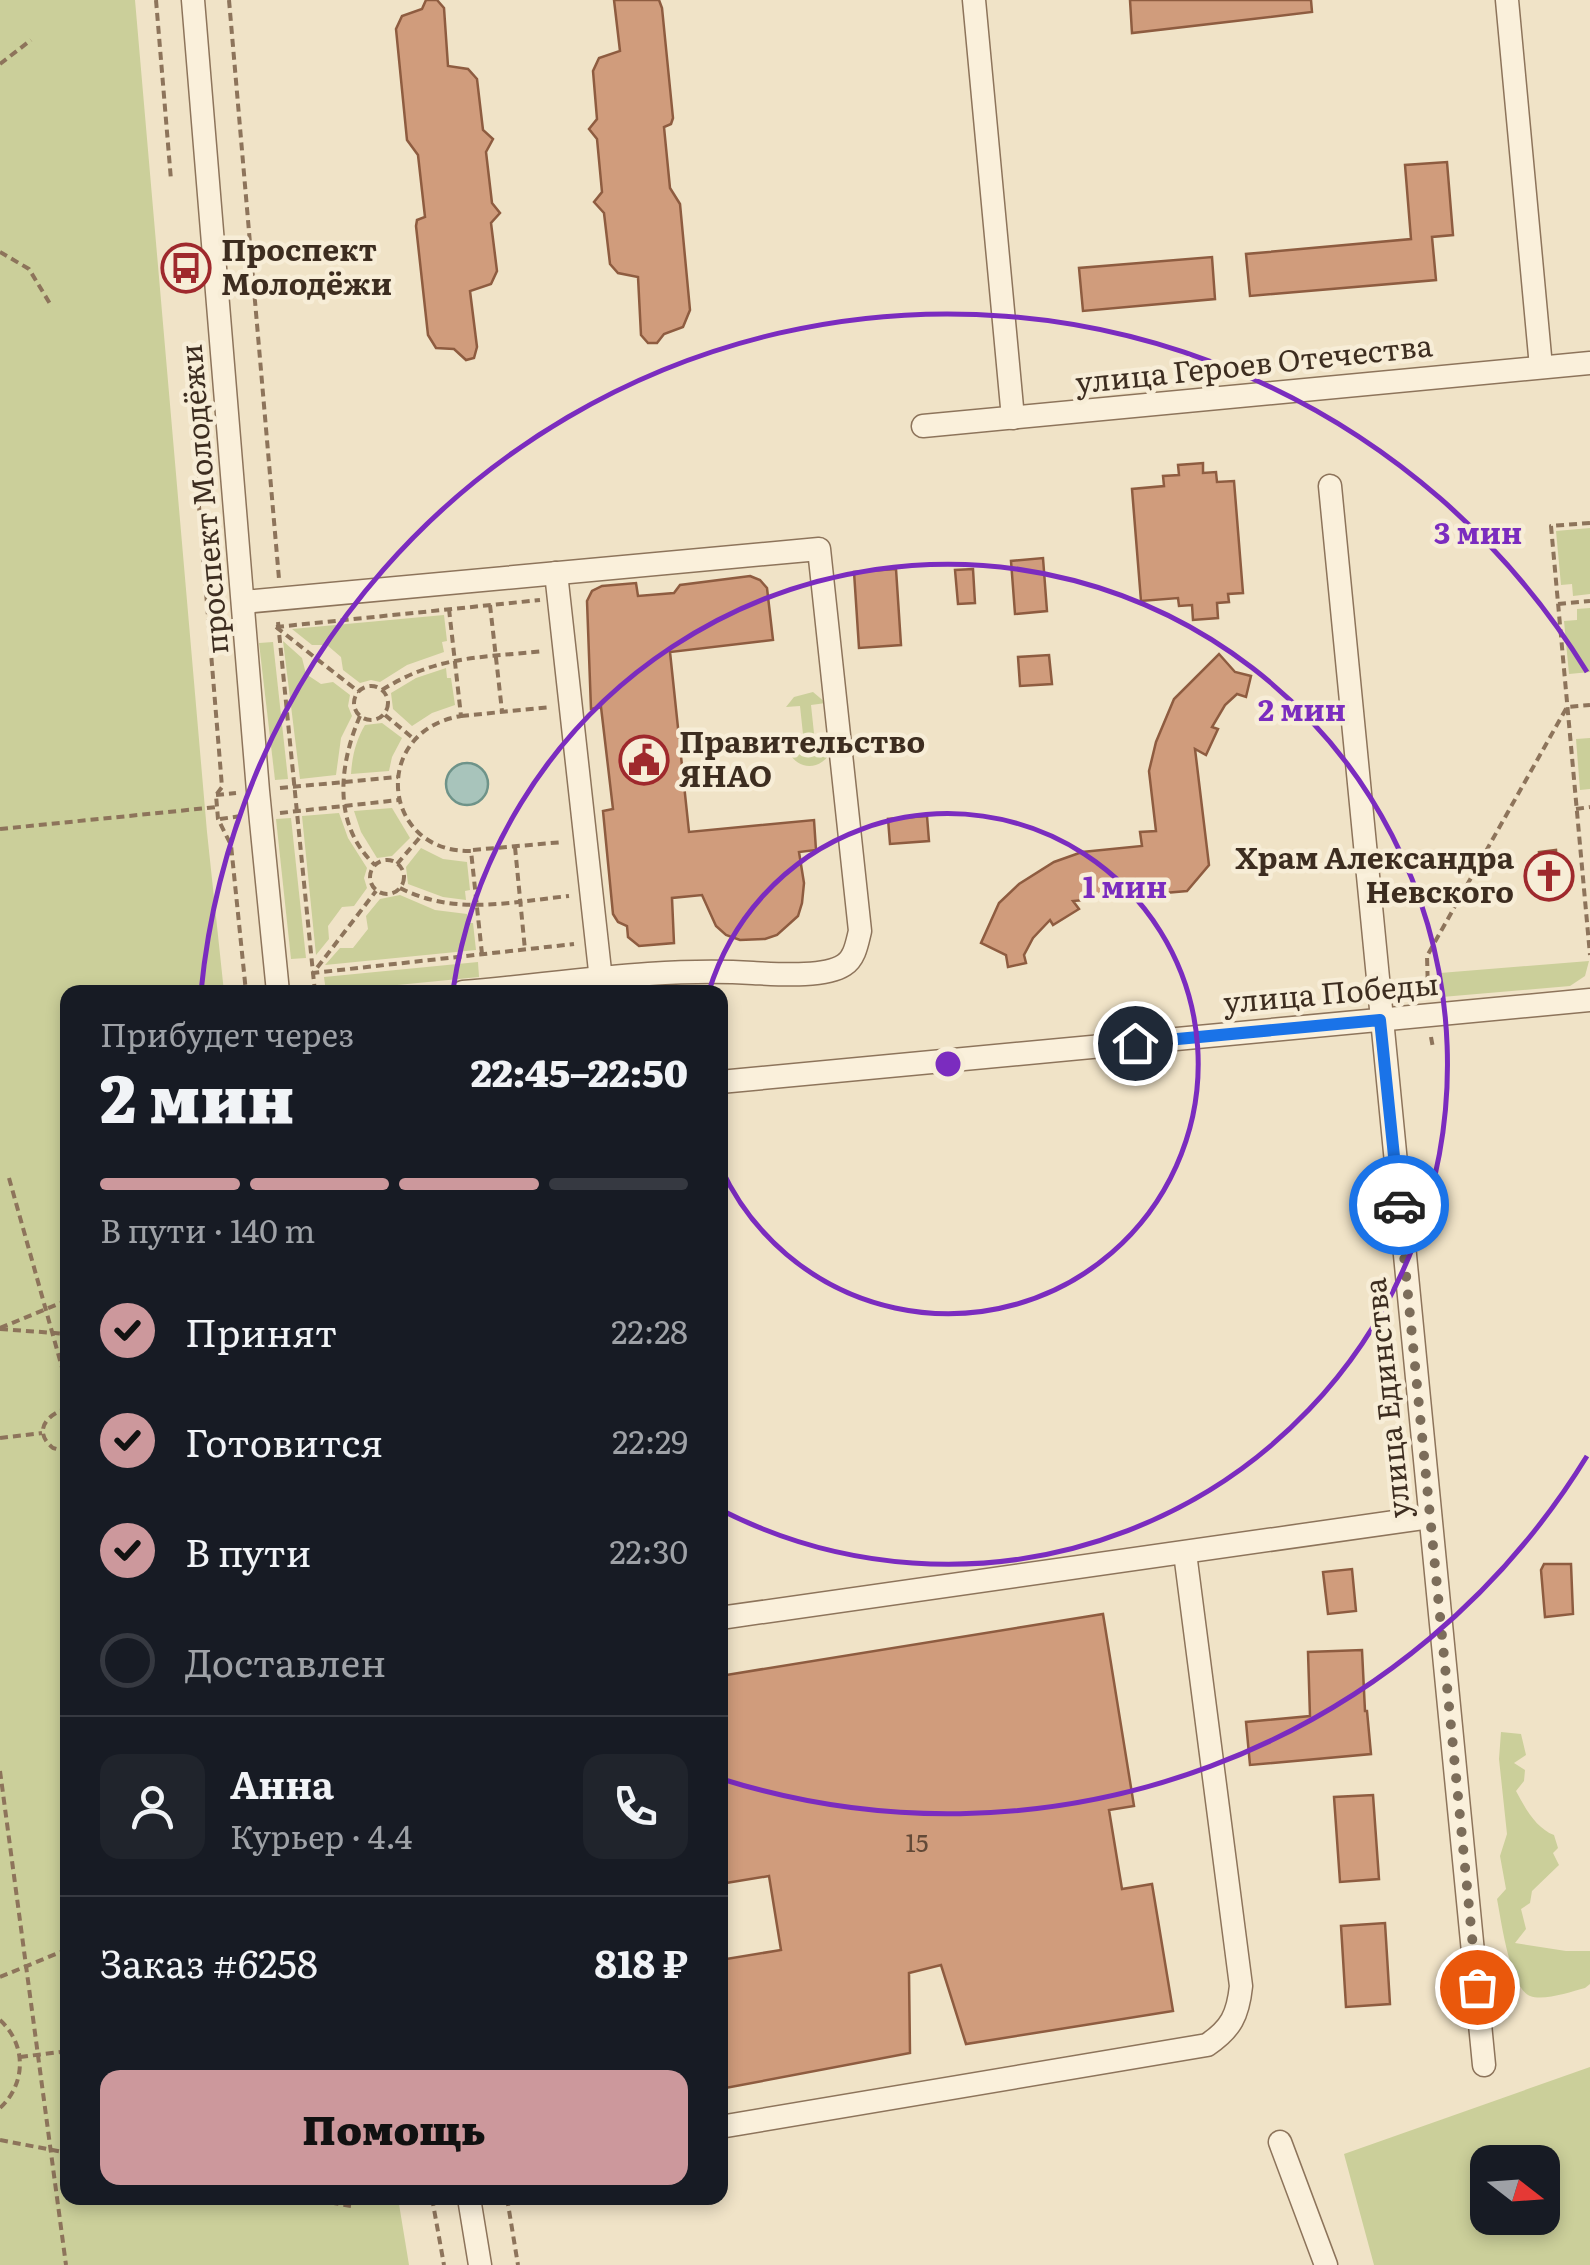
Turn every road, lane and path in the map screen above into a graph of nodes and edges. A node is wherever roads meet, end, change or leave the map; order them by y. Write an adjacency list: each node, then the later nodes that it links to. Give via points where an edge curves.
1 (156, 0): 8 (path)
2 (192, 0): 22 (street, проспект Молодёжи)
3 (229, 0): 19 (path)
4 (974, 0): 14 (street)
5 (1507, 0): 13 (street)
6 (30, 40): 7 (path)
7 (0, 64)
8 (171, 180)
9 (0, 252): 10 (path, via 29,269)
10 (52, 307)
11 (187, 360): 45 (path, via 222,786)
12 (1590, 363): 13 (street, улица Героев Отечества)
13 (1541, 367): 14 (street, улица Героев Отечества)
14 (1014, 418): 15 (street, улица Героев Отечества)
15 (923, 426)
16 (1330, 486): 81 (street, улица Единства)
17 (1590, 523): 23 (path, via 1551,526)
18 (556, 573): 22 (street); 74 (street); 74 (street, via 820,549 860,931 856,950 845,964 788,975 698,970)
19 (279, 574)
20 (543, 600): 24 (path)
21 (1590, 601): 23 (path)
22 (244, 602): 76 (street, проспект Молодёжи)
23 (1558, 604): 34 (path)
24 (490, 605): 25 (path); 28 (path)
25 (449, 609): 26 (path); 29 (path)
26 (276, 628): 31 (path); 42 (path)
27 (548, 650): 28 (path)
28 (496, 656): 29 (path); 35 (path)
29 (455, 661): 30 (path, via 416,670); 38 (path)
30 (382, 690): 31 (path, via 370,686); 36 (path)
31 (359, 692): 37 (path, via 354,706)
32 (1590, 705): 34 (path)
33 (554, 706): 35 (path)
34 (1567, 707): 50 (path); 80 (path, via 1427,956)
35 (502, 712): 38 (path)
36 (385, 714): 37 (path); 39 (path)
37 (360, 716): 41 (path)
38 (461, 716): 39 (path, via 438,721)
39 (414, 739): 40 (path)
40 (398, 776): 41 (path); 46 (path)
41 (342, 782): 42 (path); 47 (path)
42 (293, 787): 43 (path); 51 (path)
43 (272, 789)
44 (252, 791): 45 (path)
45 (216, 795): 48 (path)
46 (400, 800): 47 (path); 56 (path)
47 (344, 806): 51 (path); 61 (path, via 356,840)
48 (217, 807): 54 (path); 55 (path)
49 (1590, 807): 50 (path)
50 (1576, 808): 64 (path)
51 (295, 811): 52 (path); 73 (path)
52 (274, 813)
53 (254, 815): 54 (path)
54 (218, 819): 75 (path, via 231,845)
55 (0, 829)
56 (422, 836): 59 (path); 60 (path)
57 (568, 842): 58 (path)
58 (515, 847): 59 (path); 67 (path)
59 (472, 850): 68 (path)
60 (397, 864): 61 (path); 63 (path, via 404,877)
61 (375, 865): 65 (path, via 370,880)
62 (1590, 887): 64 (path)
63 (400, 888): 65 (path); 68 (path, via 446,905)
64 (1583, 888): 72 (path)
65 (376, 891): 73 (path)
66 (574, 896): 67 (path)
67 (520, 902): 68 (path); 70 (path)
68 (477, 906): 71 (path)
69 (579, 944): 70 (path)
70 (525, 950): 71 (path)
71 (482, 954): 73 (path)
72 (1590, 955)
73 (313, 973): 77 (path)
74 (601, 980): 78 (street)
75 (245, 985)
76 (277, 985)
77 (314, 985)
78 (544, 985)
79 (1590, 1000): 80 (street, улица Победы)
80 (1429, 1015): 81 (street, улица Победы); 82 (path)
81 (1380, 1020): 83 (street, улица Победы); 95 (street, улица Единства)
82 (1432, 1048)
83 (728, 1081)
84 (9, 1178): 86 (path)
85 (60, 1303): 86 (path)
86 (44, 1308): 87 (path); 88 (path)
87 (0, 1329): 88 (path)
88 (51, 1333): 89 (path); 90 (path)
89 (60, 1334)
90 (60, 1363)
91 (60, 1411): 92 (path, via 48,1416)
92 (42, 1433): 93 (path); 94 (path)
93 (0, 1438)
94 (60, 1450)
95 (1430, 1518): 96 (street); 106 (street, улица Единства)
96 (1185, 1553): 97 (street); 108 (street, via 1240,1986 1238,2011 1226,2032 1207,2046)
97 (728, 1617)
98 (0, 1771): 100 (path)
99 (60, 1951): 100 (path)
100 (26, 1966): 101 (path); 104 (path)
101 (0, 1977)
102 (0, 2020): 105 (path)
103 (60, 2053): 104 (path)
104 (38, 2055): 105 (path); 111 (path)
105 (20, 2057): 107 (path, via 14,2091)
106 (1484, 2065)
107 (0, 2108)
108 (728, 2126)
109 (0, 2140): 111 (path)
110 (1280, 2142): 122 (street)
111 (49, 2149): 112 (path); 118 (path)
112 (60, 2151)
113 (345, 2205): 117 (path)
114 (433, 2205): 119 (path)
115 (470, 2205): 120 (street)
116 (508, 2205): 121 (path)
117 (351, 2206)
118 (66, 2265)
119 (444, 2265)
120 (480, 2265)
121 (518, 2265)
122 (1326, 2265)

